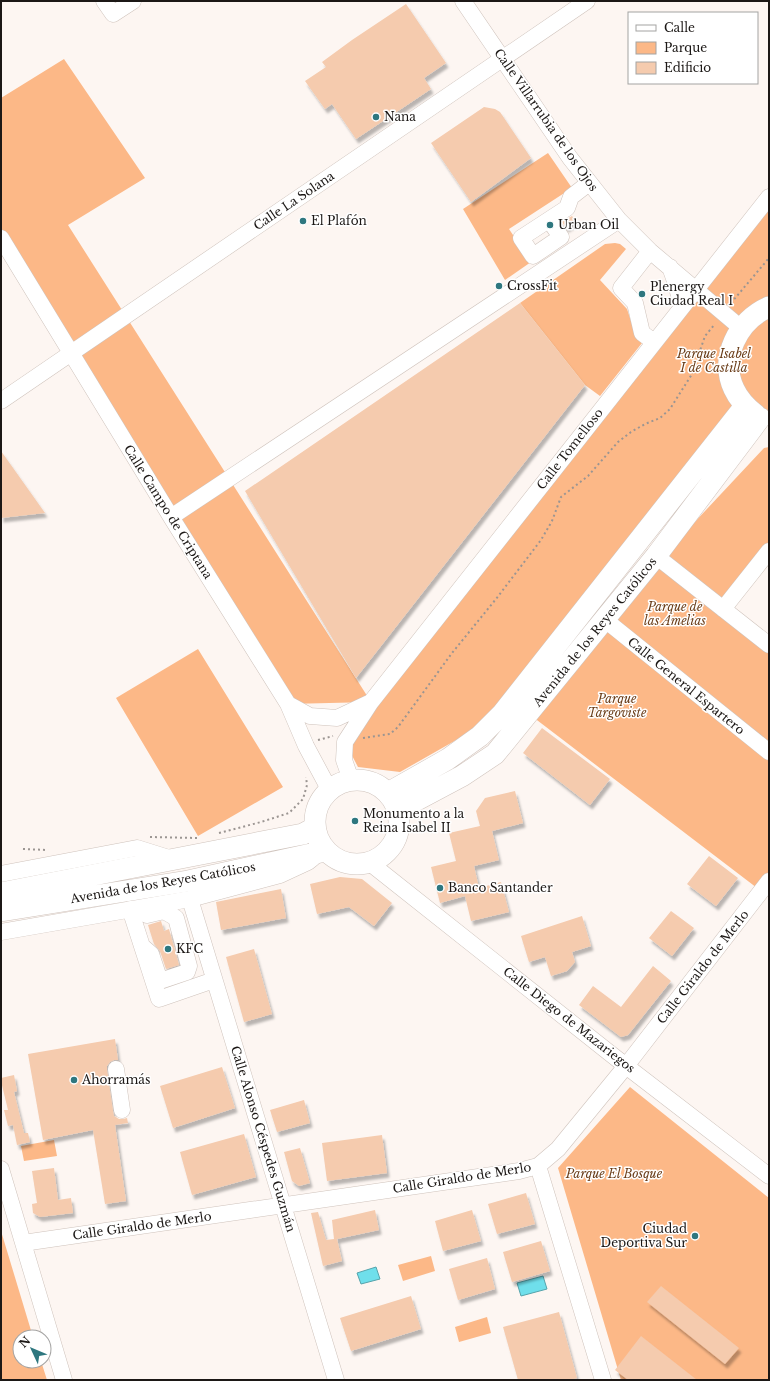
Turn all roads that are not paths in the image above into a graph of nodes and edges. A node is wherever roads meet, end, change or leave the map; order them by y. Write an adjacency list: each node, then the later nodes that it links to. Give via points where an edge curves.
1 (104, 1): 2 (street, via 113,14)
2 (133, 1)
3 (463, 1): 5 (street, Calle Villarrubia de los Ojos)
4 (587, 1): 5 (street, Calle La Solana)
5 (503, 59): 6 (street, Calle Villarrubia de los Ojos); 20 (street, Calle La Solana)
6 (588, 183): 8 (street, via 571,197 567,208); 9 (street, Calle Villarrubia de los Ojos)
7 (769, 197): 15 (street, Calle Tomelloso)
8 (549, 220): 11 (street, via 561,237); 11 (street, via 521,238 533,256)
9 (619, 220): 12 (street, Calle Villarrubia de los Ojos); 13 (street)
10 (1, 238): 20 (street, Calle Campo de Criptana)
11 (554, 242): 13 (street)
12 (650, 250): 14 (street, Calle Villarrubia de los Ojos); 19 (street, via 621,288 635,303 642,333)
13 (564, 257): 23 (street)
14 (670, 267): 15 (street, Calle Villarrubia de los Ojos); 16 (street)
15 (696, 289): 16 (street, Calle Tomelloso); 18 (street, Calle Villarrubia de los Ojos)
16 (682, 307): 19 (street, Calle Tomelloso)
17 (769, 307): 18 (main road, via 760,311)
18 (741, 328): 22 (main road, via 731,347 729,368 734,389)
19 (654, 342): 29 (street, Calle Tomelloso)
20 (71, 354): 21 (street, Calle La Solana); 23 (street, Calle Campo de Criptana)
21 (1, 401)
22 (758, 415): 25 (main road, Avenida de los Reyes Católicos); 34 (main road, Avenida de los Reyes Católicos, via 502,714 480,736)
23 (171, 517): 30 (street, Calle Campo de Criptana)
24 (769, 551): 26 (street)
25 (656, 556): 26 (street); 27 (main road, Avenida de los Reyes Católicos)
26 (723, 609): 28 (street)
27 (604, 619): 31 (street, Calle General Espartero); 35 (main road, Avenida de los Reyes Católicos, via 495,754 462,776)
28 (769, 645)
29 (371, 702): 30 (street, Calle Tomelloso, via 337,718 310,716); 32 (street, Calle Tomelloso, via 345,742 344,760)
30 (288, 704): 33 (street, Calle Campo de Criptana, via 306,746)
31 (769, 752)
32 (351, 780): 33 (main road); 34 (main road, via 366,780)
33 (329, 789): 36 (main road, via 321,798 316,810)
34 (388, 793): 35 (main road)
35 (398, 810): 39 (main road, via 398,833 393,844 387,852)
36 (314, 828): 37 (main road); 38 (main road, Avenida de los Reyes Católicos, via 303,834)
37 (322, 852): 39 (main road, via 340,862 354,865); 43 (street, via 308,862 280,875); 44 (main road, Avenida de los Reyes Católicos, via 188,880)
38 (173, 860): 40 (street, via 137,848); 42 (main road, Avenida de los Reyes Católicos)
39 (370, 863): 49 (street, Calle Diego de Mazariegos)
40 (1, 874)
41 (769, 881): 49 (street, Calle Giraldo de Merlo)
42 (1, 893)
43 (190, 899): 45 (street); 48 (street, Calle Alonso Céspedes Guzmán)
44 (1, 911)
45 (132, 913): 46 (street); 47 (street); 47 (street, via 164,912 176,918 189,966 187,972 160,981 151,954)
46 (1, 932)
47 (143, 947): 48 (street, via 159,999)
48 (214, 980): 55 (street, Calle Alonso Céspedes Guzmán)
49 (626, 1066): 52 (street, Calle Giraldo de Merlo, via 558,1149); 54 (street, Calle Diego de Mazariegos)
50 (116, 1069): 51 (street)
51 (122, 1110)
52 (538, 1166): 55 (street, Calle Giraldo de Merlo); 59 (street)
53 (1, 1169): 56 (street)
54 (769, 1176)
55 (284, 1206): 56 (street, Calle Giraldo de Merlo); 58 (street, Calle Alonso Céspedes Guzmán)
56 (23, 1243): 57 (street)
57 (64, 1380)
58 (336, 1380)
59 (603, 1380)

